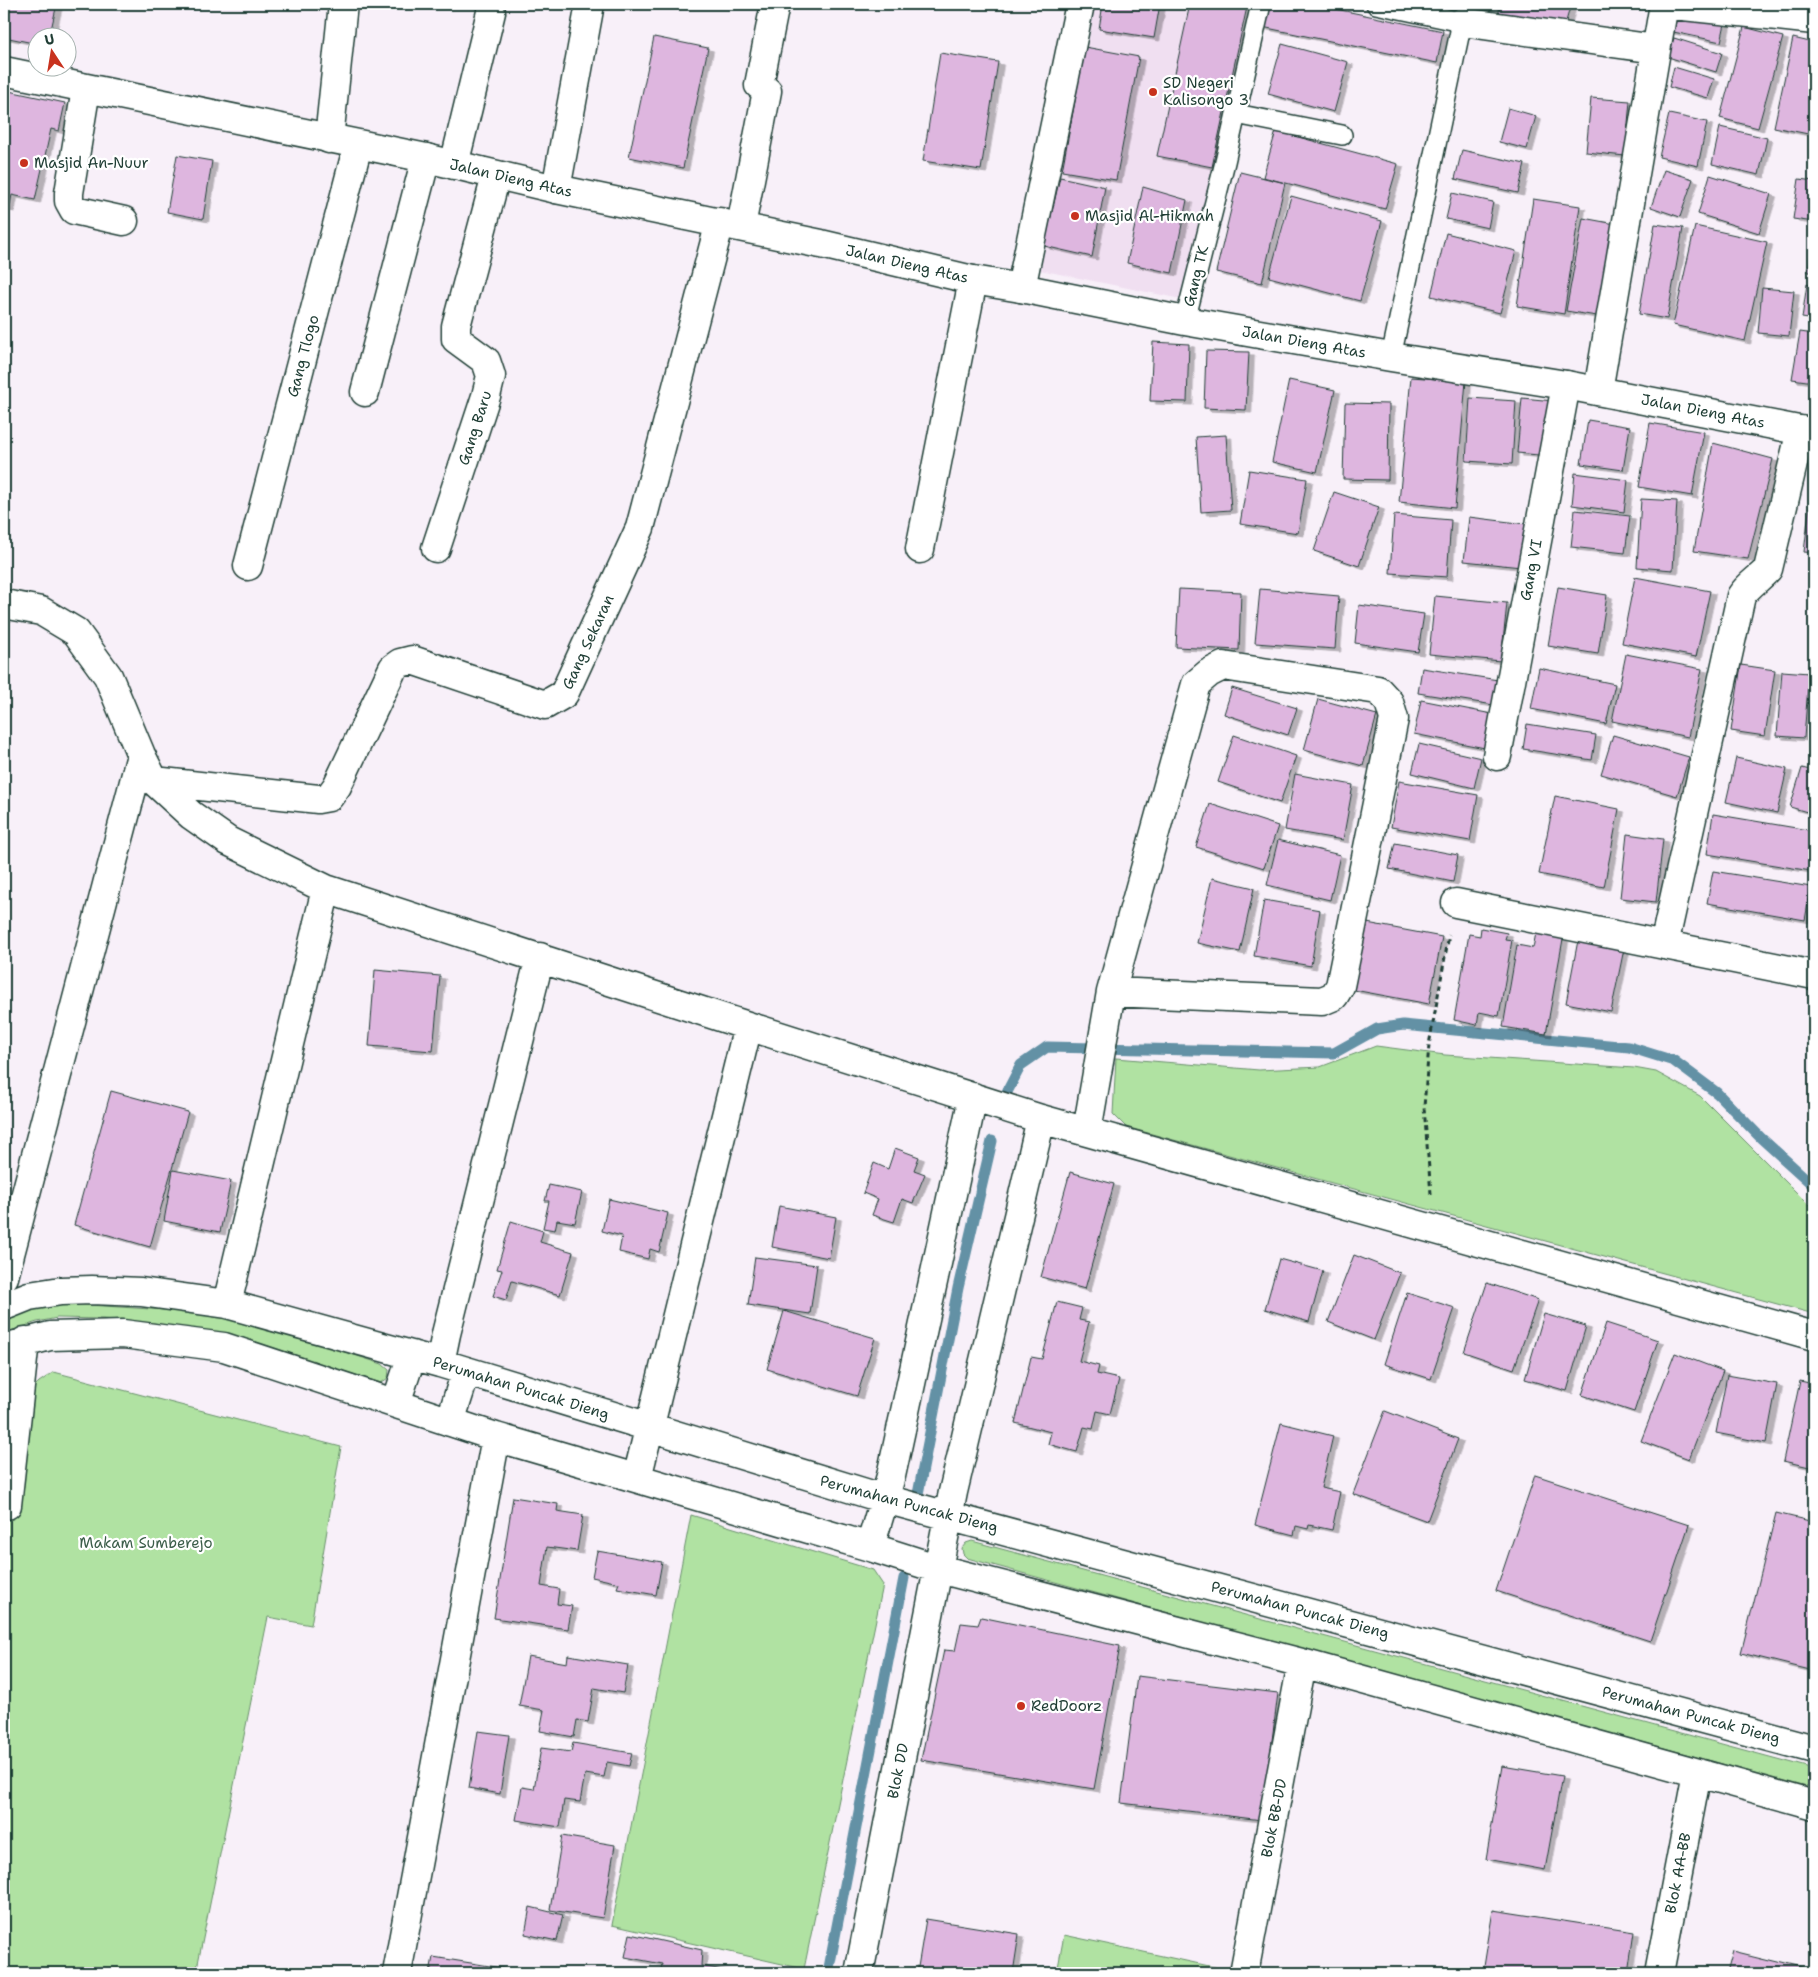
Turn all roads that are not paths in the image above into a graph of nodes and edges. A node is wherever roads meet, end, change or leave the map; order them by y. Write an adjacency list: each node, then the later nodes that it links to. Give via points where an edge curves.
1 (343, 4): 16 (street)
2 (590, 4): 21 (street)
3 (775, 4): 23 (street, via 759,85 768,91)
4 (1080, 4): 25 (street)
5 (1261, 4): 14 (lane, Gang TK)
6 (1376, 4): 10 (lane)
7 (1729, 7): 9 (street); 11 (street, via 1664,4)
8 (491, 12): 19 (street)
9 (1814, 20)
10 (1462, 22): 11 (street); 27 (lane)
11 (1656, 49): 29 (street)
12 (4, 71): 13 (street, Jalan Dieng Atas)
13 (86, 89): 16 (street, Jalan Dieng Atas); 22 (street, via 69,201 74,210)
14 (1236, 114): 15 (lane); 26 (lane, Gang TK)
15 (1342, 135)
16 (329, 139): 17 (street, Jalan Dieng Atas)
17 (358, 145): 18 (street, Jalan Dieng Atas); 34 (street, Gang Tlogo)
18 (426, 158): 19 (street, Jalan Dieng Atas); 30 (street)
19 (454, 165): 20 (street, Jalan Dieng Atas)
20 (496, 176): 21 (street, Jalan Dieng Atas); 32 (street, Gang Baru, via 456,326 456,339 486,361 491,376)
21 (556, 189): 23 (street, Jalan Dieng Atas)
22 (124, 221)
23 (730, 224): 24 (street, Jalan Dieng Atas); 38 (street, Gang Sekaran, via 640,528 564,694 545,705 412,660 393,668 329,797 318,799)
24 (973, 280): 25 (street, Jalan Dieng Atas); 33 (street)
25 (1021, 288): 26 (street, Jalan Dieng Atas)
26 (1185, 321): 27 (street, Jalan Dieng Atas)
27 (1391, 357): 28 (street, Jalan Dieng Atas)
28 (1566, 385): 29 (street, Jalan Dieng Atas); 37 (street, Gang VI)
29 (1598, 391): 31 (street, Jalan Dieng Atas)
30 (365, 392)
31 (1808, 431): 41 (street, via 1768,569 1747,586 1741,596)
32 (436, 548)
33 (920, 549)
34 (248, 566)
35 (4, 604): 36 (street, via 42,611 76,632 108,676)
36 (141, 755): 38 (street); 49 (street)
37 (1497, 756)
38 (154, 782): 39 (street, via 228,841)
39 (326, 889): 42 (street); 50 (street)
40 (1456, 903): 41 (street)
41 (1664, 945): 43 (street)
42 (540, 957): 45 (street); 55 (street)
43 (1814, 975)
44 (1109, 1003): 44 (street, via 1322,1001 1334,996 1340,986 1394,720 1389,702 1378,690 1223,666 1208,672 1196,684); 48 (street)
45 (748, 1026): 46 (street); 59 (street)
46 (972, 1097): 47 (street); 62 (street)
47 (1041, 1118): 48 (street); 64 (street, Blok DD)
48 (1087, 1131): 52 (street)
49 (4, 1277)
50 (228, 1304): 51 (street, Perumahan Puncak Dieng, via 141,1292 92,1290 29,1296); 54 (street, Perumahan Puncak Dieng)
51 (4, 1306)
52 (1814, 1336)
53 (14, 1345): 57 (street, via 50,1336 123,1334 200,1342); 63 (street)
54 (412, 1356): 55 (street, Perumahan Puncak Dieng); 57 (street)
55 (440, 1363): 56 (street, Perumahan Puncak Dieng)
56 (466, 1372): 58 (street); 59 (street, Perumahan Puncak Dieng)
57 (396, 1403): 58 (street)
58 (450, 1422): 60 (street)
59 (649, 1428): 61 (street); 62 (street, Perumahan Puncak Dieng)
60 (496, 1437): 61 (street); 71 (street)
61 (637, 1478): 65 (street)
62 (885, 1499): 64 (street, Perumahan Puncak Dieng); 65 (street)
63 (7, 1506)
64 (949, 1516): 66 (street, Blok DD); 68 (street, Perumahan Puncak Dieng)
65 (870, 1547): 66 (street)
66 (939, 1569): 67 (street); 72 (street, Blok DD)
67 (1302, 1663): 69 (street); 73 (street, Blok BB-DD)
68 (1814, 1748)
69 (1697, 1773): 70 (street); 74 (street, Blok AA-BB)
70 (1814, 1806)
71 (397, 1973)
72 (859, 1973)
73 (1244, 1973)
74 (1659, 1973)

